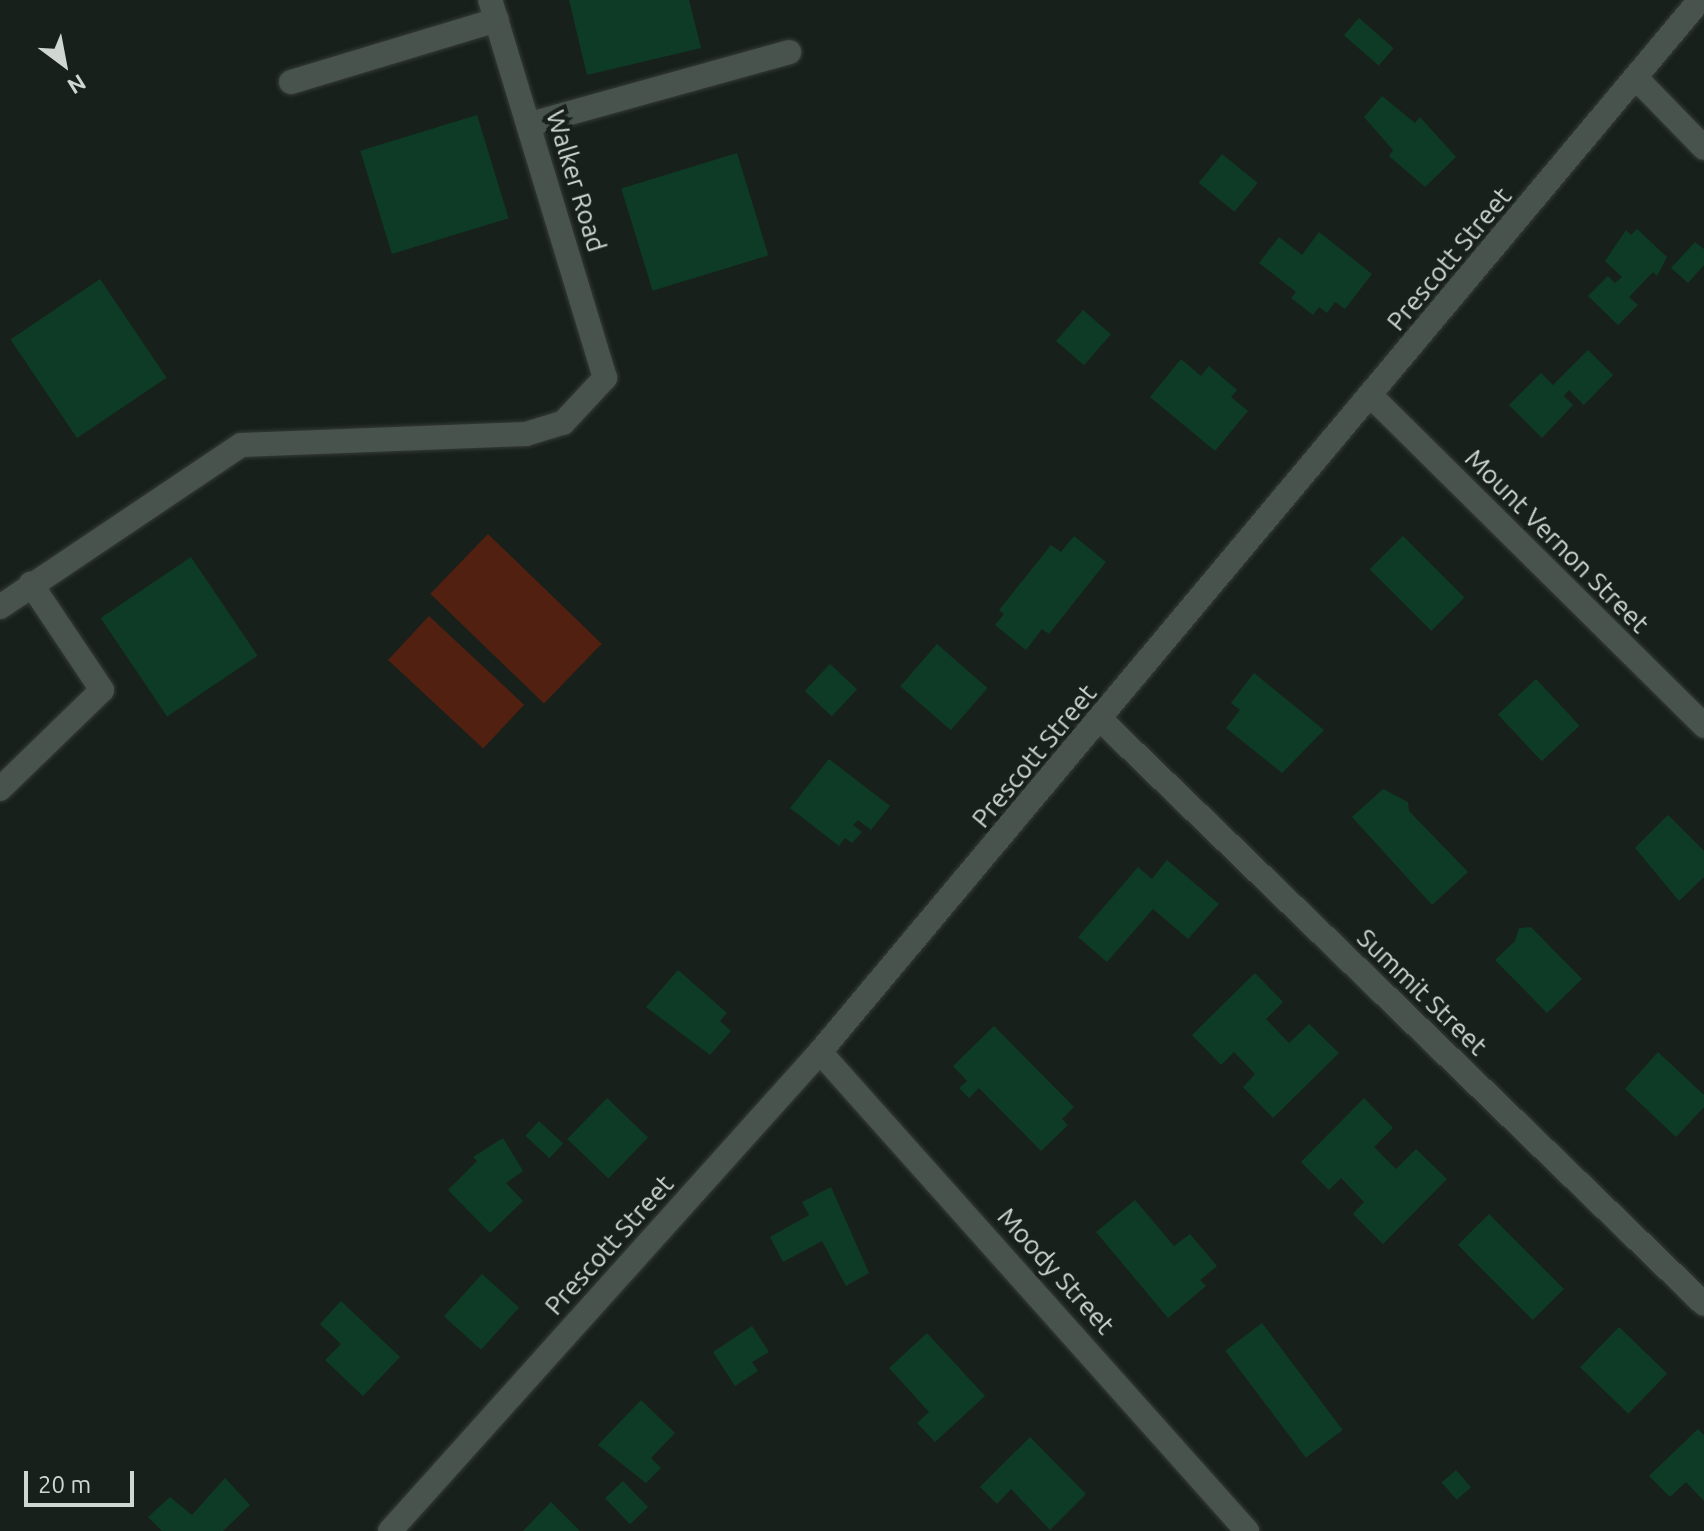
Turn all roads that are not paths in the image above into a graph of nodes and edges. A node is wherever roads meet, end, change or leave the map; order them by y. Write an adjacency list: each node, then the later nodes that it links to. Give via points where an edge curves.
1 (1700, 0): 4 (street, Prescott Street)
2 (494, 10): 5 (street); 6 (street, Walker Road)
3 (789, 52): 6 (street)
4 (1637, 79): 7 (street); 8 (street, Prescott Street)
5 (291, 82)
6 (530, 124): 9 (street, Walker Road, via 605,378 563,423 526,434 241,445)
7 (1704, 148)
8 (1371, 396): 11 (street, Prescott Street); 12 (street, Mount Vernon Street)
9 (31, 584): 10 (street); 13 (street, via 102,690)
10 (0, 607)
11 (1101, 720): 14 (street, Prescott Street); 15 (street, Summit Street)
12 (1704, 726)
13 (0, 789)
14 (820, 1052): 16 (street, Prescott Street); 17 (street, Moody Street)
15 (1704, 1304)
16 (390, 1531)
17 (1247, 1531)

